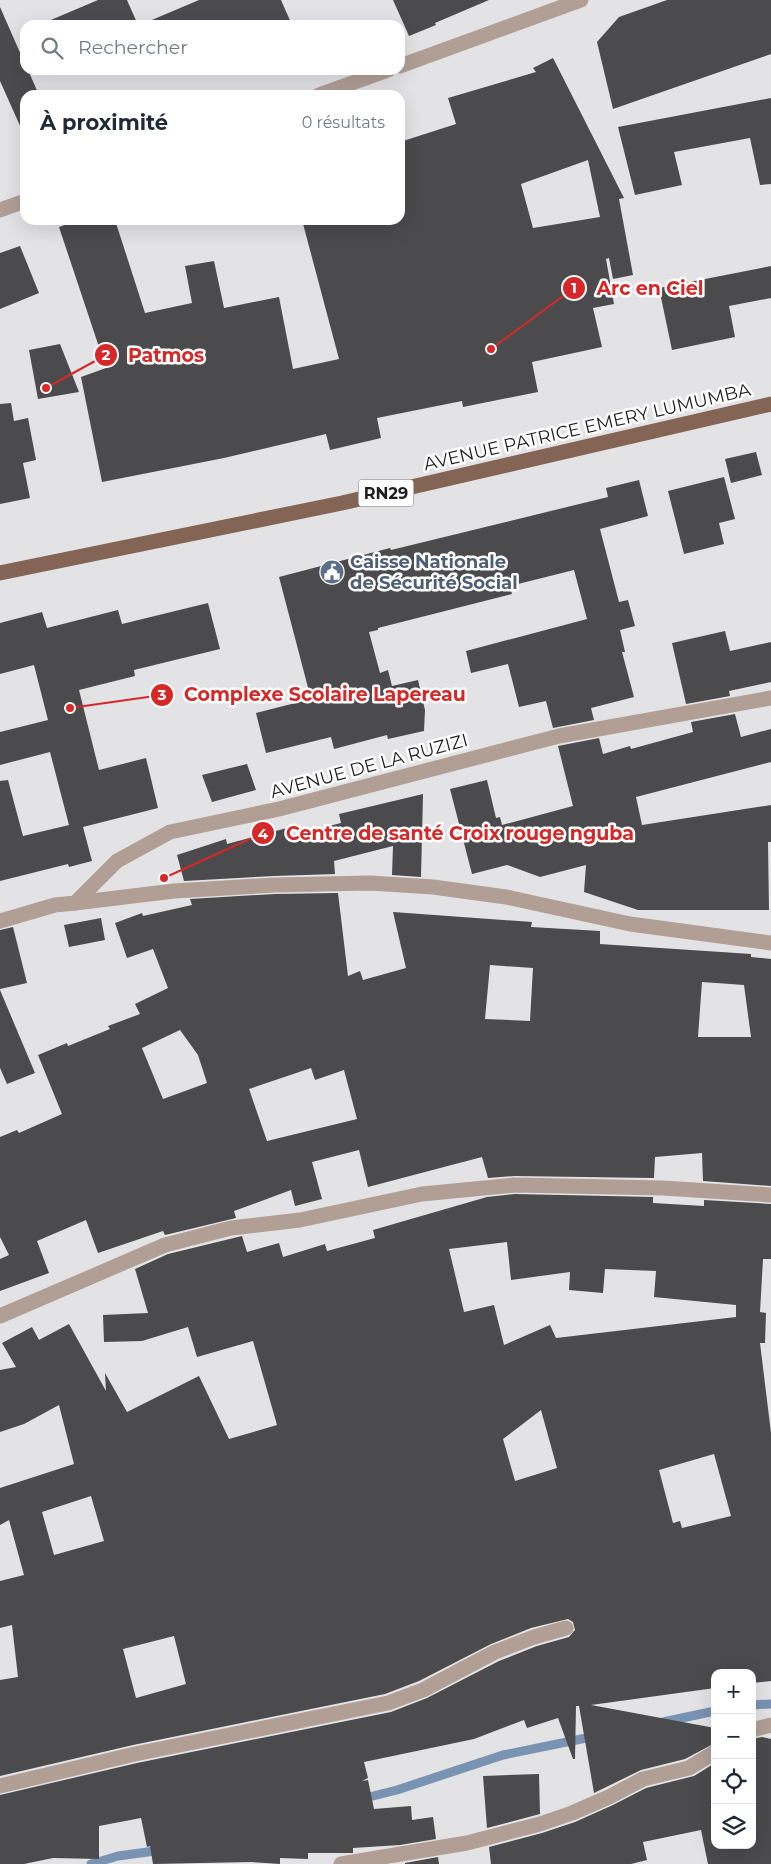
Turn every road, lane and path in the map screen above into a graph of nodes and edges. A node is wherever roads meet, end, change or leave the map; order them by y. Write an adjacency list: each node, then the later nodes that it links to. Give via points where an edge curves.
1 (581, 0): 2 (street)
2 (405, 64)
3 (374, 75): 4 (street)
4 (333, 90)
5 (20, 203): 6 (street)
6 (0, 210)
7 (771, 404): 8 (main road, AVENUE PATRICE EMERY LUMUMBA / RN29, via 342,503)
8 (0, 573)
9 (771, 698): 10 (street, AVENUE DE LA RUZIZI, via 559,736 279,809 170,832 116,861)
10 (75, 903): 11 (street, via 55,905); 12 (street, via 174,891 370,883 506,897 630,924)
11 (0, 921)
12 (771, 943)
13 (771, 1195): 14 (street, via 663,1188 515,1185 422,1194 300,1220 231,1228 165,1245)
14 (0, 1316)
15 (566, 1628): 19 (street, via 495,1652 423,1690 388,1703 135,1754)
16 (771, 1725): 17 (street)
17 (756, 1729)
18 (711, 1754): 20 (street, via 689,1768 643,1779 572,1814)
19 (0, 1786)
20 (399, 1860): 21 (street)
21 (341, 1864)

